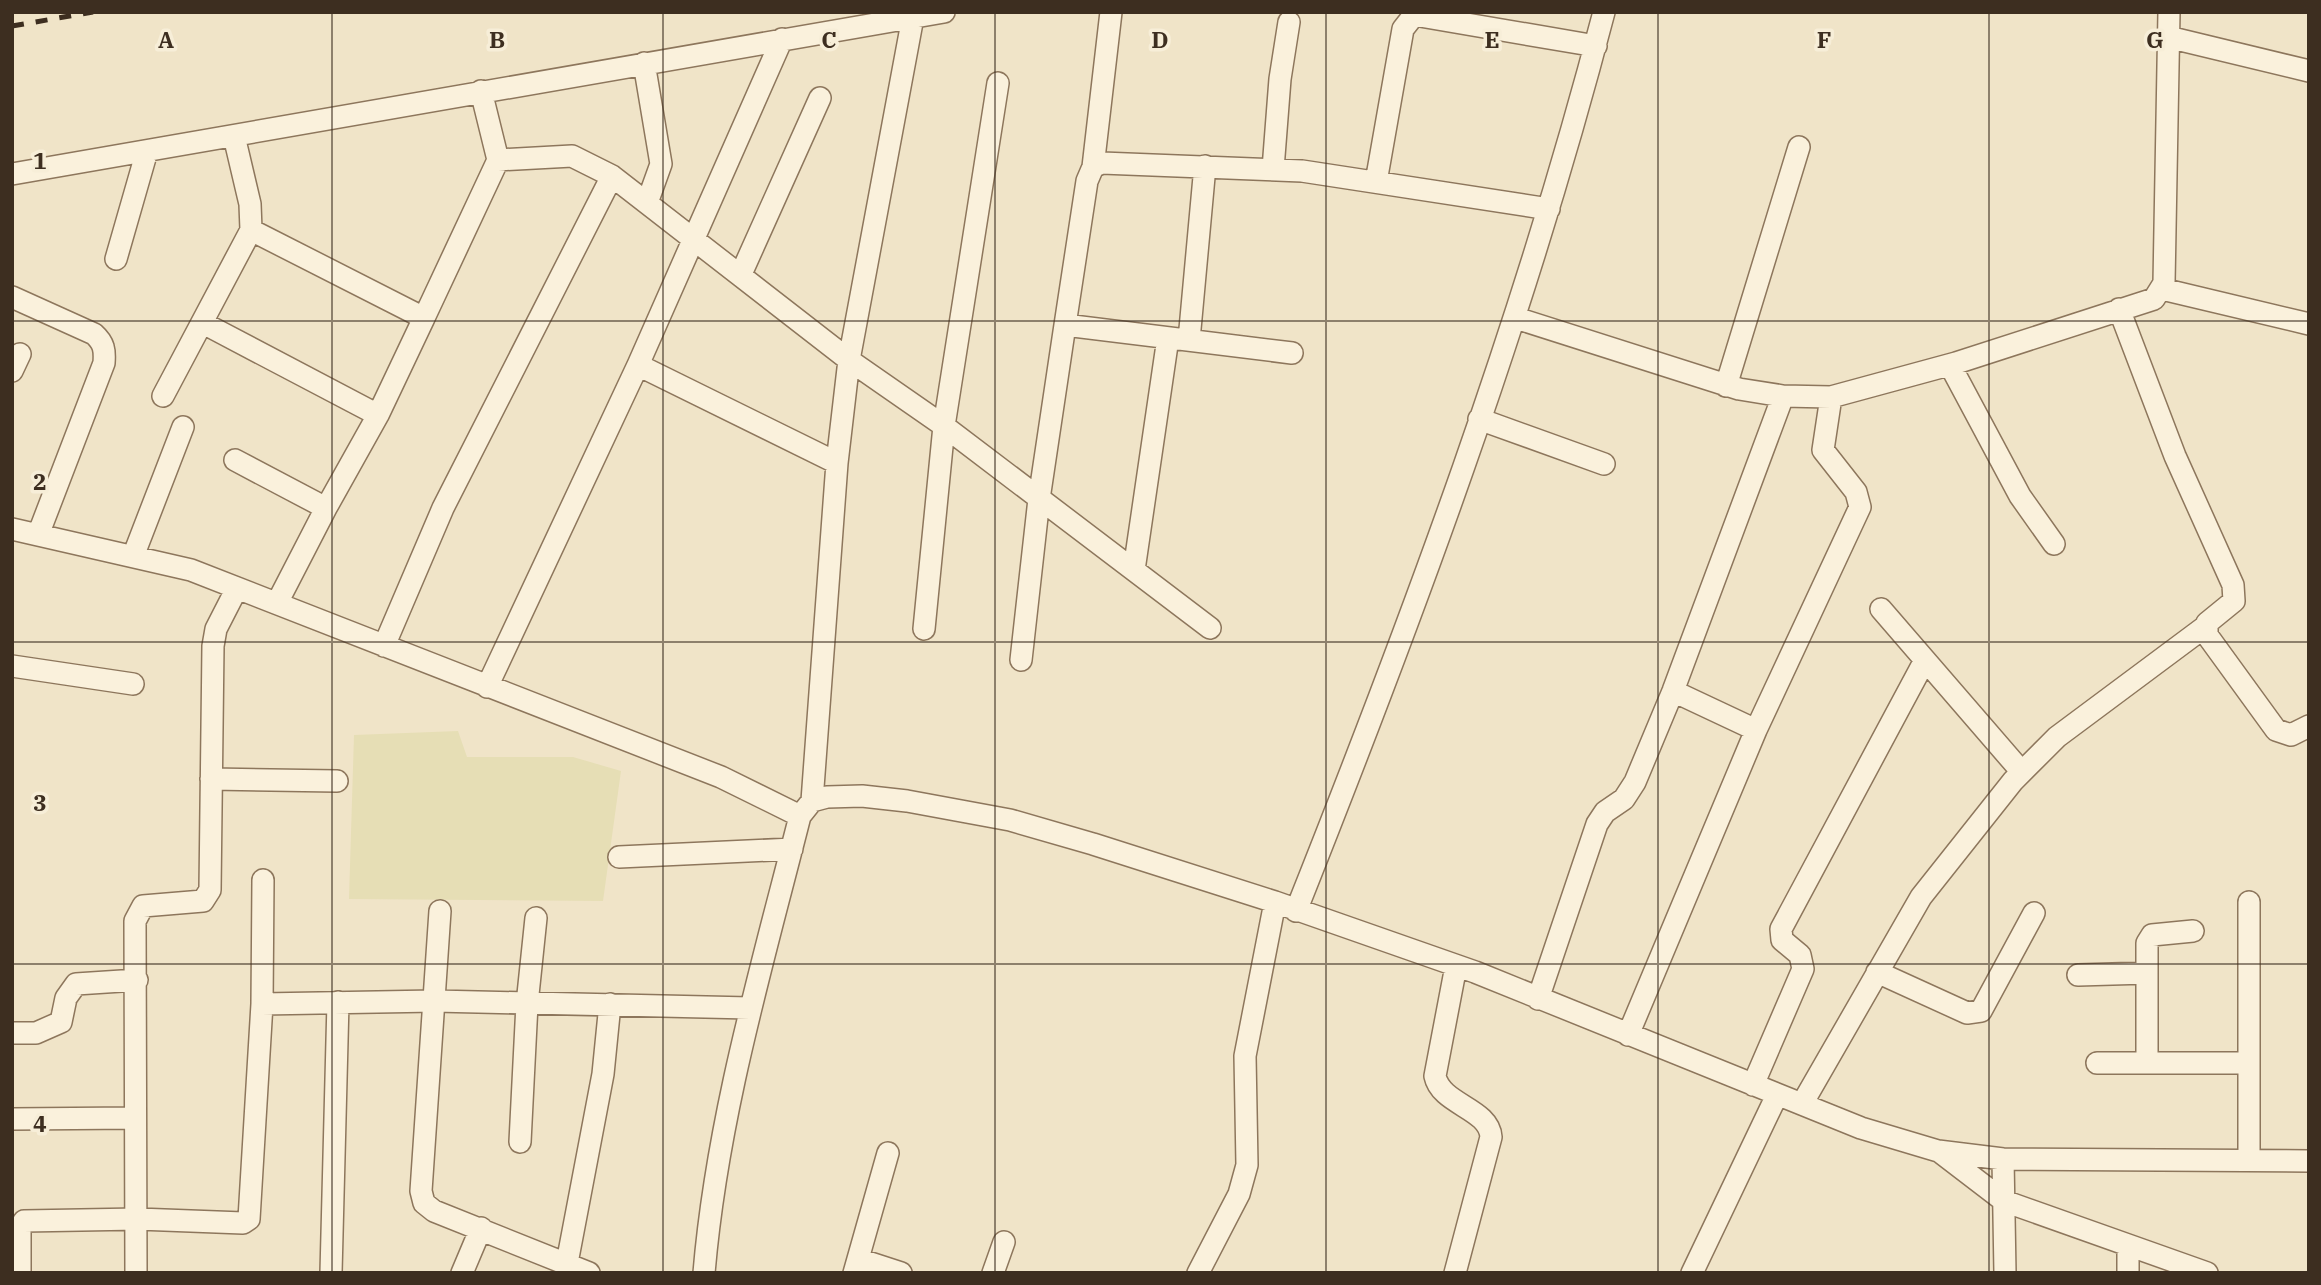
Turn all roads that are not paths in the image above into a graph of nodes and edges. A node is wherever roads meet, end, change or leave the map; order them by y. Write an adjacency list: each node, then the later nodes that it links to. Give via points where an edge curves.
1 (944, 12): 5 (street)
2 (1111, 12): 20 (street)
3 (1604, 12): 9 (street)
4 (2169, 12): 7 (street)
5 (913, 17): 8 (street); 41 (street)
6 (1289, 22): 21 (street, via 1279,79)
7 (2168, 37): 11 (street); 31 (street)
8 (782, 39): 10 (street); 28 (street)
9 (1596, 46): 24 (street, via 1414,15 1404,29); 26 (street)
10 (644, 63): 13 (street); 25 (street, via 661,164)
11 (2309, 71)
12 (999, 83): 50 (street)
13 (481, 91): 15 (street); 18 (street)
14 (820, 98): 30 (street)
15 (234, 136): 17 (street); 27 (street, via 250,204)
16 (1800, 147): 44 (street)
17 (147, 151): 22 (street); 29 (street)
18 (498, 160): 23 (street, via 572,156); 34 (street)
19 (1205, 166): 20 (street, via 1102,163); 21 (street); 39 (street)
20 (1093, 167): 38 (street)
21 (1273, 169): 24 (street)
22 (12, 174)
23 (612, 176): 25 (street); 68 (street, via 443,508)
24 (1376, 182): 26 (street)
25 (648, 203): 28 (street)
26 (1549, 209): 35 (street)
27 (251, 230): 34 (street); 36 (street)
28 (695, 240): 30 (street); 42 (street)
29 (116, 259)
30 (741, 274): 41 (street)
31 (2162, 289): 33 (street, via 2154,299); 37 (street)
32 (12, 297): 58 (street, via 94,334 105,351)
33 (2119, 309): 43 (street); 65 (street, via 2175,456 2233,585 2234,601)
34 (424, 318): 48 (street)
35 (1516, 318): 44 (street); 49 (street)
36 (203, 323): 45 (street); 48 (street)
37 (2309, 324)
38 (1065, 325): 39 (street); 55 (street)
39 (1178, 339): 40 (street); 61 (street)
40 (1292, 353)
41 (849, 360): 50 (street); 53 (street)
42 (638, 365): 53 (street); 73 (street)
43 (1950, 365): 47 (street); 59 (street, via 2020,496)
44 (1726, 386): 46 (street)
45 (163, 396)
46 (1783, 396): 47 (street); 74 (street)
47 (1831, 397): 76 (street, via 1823,450 1856,492 1860,507)
48 (378, 415): 56 (street)
49 (1479, 419): 54 (street); 87 (street, via 1356,760)
50 (944, 426): 55 (street); 67 (street)
51 (183, 427): 60 (street)
52 (235, 460): 56 (street)
53 (837, 463): 80 (street)
54 (1604, 464)
55 (1039, 499): 61 (street); 69 (street)
56 (326, 508): 63 (street)
57 (12, 529): 58 (street)
58 (38, 535): 60 (street)
59 (2054, 544)
60 (134, 554): 62 (street)
61 (1134, 570): 66 (street)
62 (237, 588): 63 (street); 78 (street, via 216,629 213,646)
63 (277, 603): 68 (street)
64 (1881, 609): 70 (street)
65 (2206, 626): 75 (street, via 2207,635 2276,730 2291,735); 77 (street, via 2057,737)
66 (1210, 628)
67 (924, 629)
68 (384, 646): 73 (street)
69 (1021, 660)
70 (1924, 662): 77 (street); 108 (street, via 1781,929 1782,940 1800,955 1803,970)
71 (12, 666): 72 (street)
72 (133, 684)
73 (487, 687): 80 (street)
74 (1673, 691): 76 (street); 96 (street, via 1634,782 1597,824)
75 (2309, 726)
76 (1756, 730): 104 (street)
77 (2021, 771): 92 (street, via 1921,897)
78 (211, 779): 79 (street); 95 (street, via 208,897 197,903 151,904 137,912)
79 (337, 781)
80 (806, 809): 81 (street); 84 (street, via 827,797 862,796 1010,820)
81 (792, 849): 82 (street); 102 (street)
82 (619, 858)
83 (262, 880): 99 (street)
84 (1275, 902): 87 (street); 134 (street, via 1245,1056 1247,1165 1239,1194)
85 (2249, 902): 107 (street)
86 (440, 911): 97 (street)
87 (1296, 911): 91 (street)
88 (2034, 913): 92 (street, via 1981,1012 1967,1013)
89 (536, 918): 100 (street)
90 (2193, 931): 93 (street, via 2152,935 2147,943)
91 (1456, 966): 96 (street); 135 (street, via 1434,1076 1443,1091 1487,1123 1491,1137)
92 (1877, 972): 110 (street)
93 (2147, 974): 94 (street); 106 (street)
94 (2078, 975)
95 (137, 980): 103 (street, via 76,984 70,989 61,1022 36,1033); 111 (street)
96 (1538, 999): 104 (street)
97 (435, 1001): 98 (street); 100 (street); 121 (street, via 421,1191 424,1203 434,1211)
98 (338, 1002): 99 (street); 128 (street)
99 (262, 1004): 120 (street, via 249,1219 243,1223)
100 (527, 1004): 101 (street); 113 (street)
101 (610, 1004): 102 (street); 124 (street, via 603,1074)
102 (750, 1008): 131 (street)
103 (12, 1032)
104 (1628, 1035): 108 (street)
105 (2097, 1063): 106 (street)
106 (2147, 1063): 107 (street)
107 (2249, 1063): 117 (street)
108 (1753, 1085): 109 (street)
109 (1777, 1095): 110 (street); 136 (street)
110 (1802, 1104): 114 (street)
111 (135, 1118): 112 (street); 120 (street)
112 (12, 1119)
113 (520, 1142)
114 (1938, 1151): 116 (street); 119 (street)
115 (888, 1153): 125 (street)
116 (2003, 1159): 117 (street); 119 (street)
117 (2249, 1160): 118 (street)
118 (2309, 1161)
119 (2004, 1201): 123 (street); 137 (street)
120 (138, 1219): 126 (street, via 24,1221 20,1227); 127 (street)
121 (481, 1228): 124 (street); 129 (street)
122 (1004, 1242): 133 (street)
123 (2128, 1245): 138 (street); 139 (street)
124 (567, 1263): 130 (street)
125 (856, 1266): 132 (street)
126 (20, 1273)
127 (136, 1273)
128 (331, 1273)
129 (462, 1273)
130 (589, 1273)
131 (704, 1273)
132 (901, 1273)
133 (993, 1273)
134 (1198, 1273)
135 (1455, 1273)
136 (1692, 1273)
137 (2005, 1273)
138 (2128, 1273)
139 (2207, 1273)

